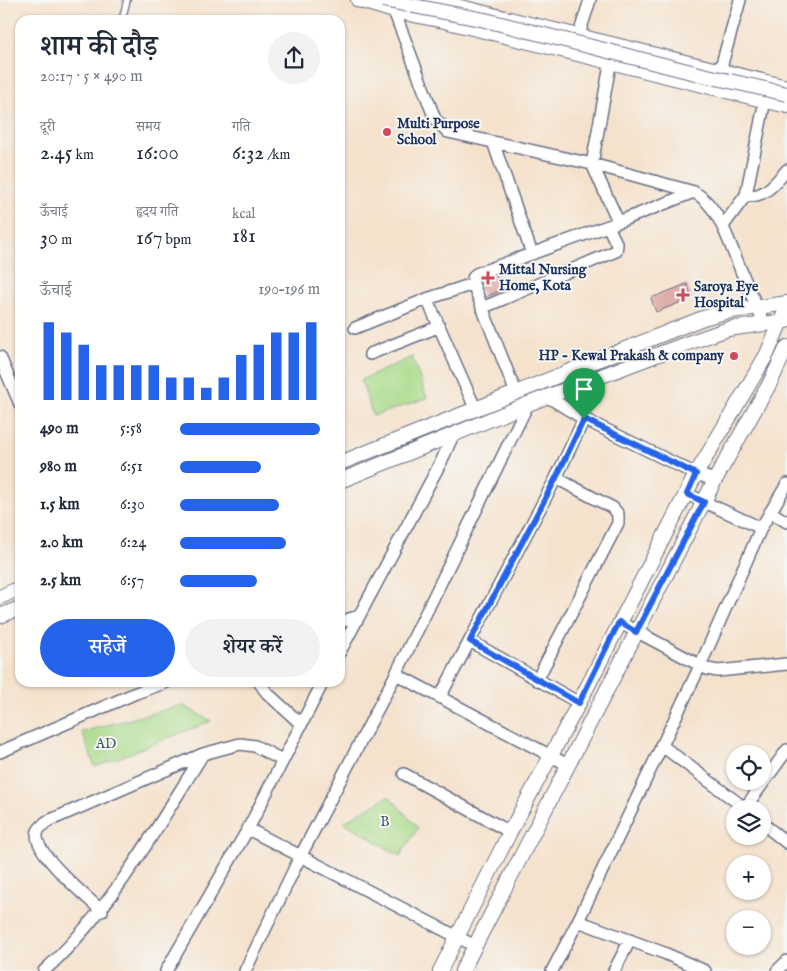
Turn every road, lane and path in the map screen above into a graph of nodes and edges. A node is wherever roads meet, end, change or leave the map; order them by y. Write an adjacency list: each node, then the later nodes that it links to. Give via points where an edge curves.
1 (127, 0): 9 (lane)
2 (358, 0): 8 (street)
3 (382, 0): 17 (street, bridge, via 485,20)
4 (432, 0): 7 (street)
5 (590, 0): 10 (street)
6 (740, 0): 14 (street)
7 (462, 3): 10 (street)
8 (394, 11): 12 (street); 20 (street, via 435,119 448,132)
9 (123, 15)
10 (578, 35): 11 (street); 12 (street)
11 (615, 46): 13 (street); 14 (street)
12 (574, 53): 13 (street)
13 (609, 63): 16 (street); 21 (street)
14 (720, 70): 15 (street); 16 (street)
15 (787, 87)
16 (716, 89): 18 (street)
17 (787, 94)
18 (765, 100): 19 (street); 24 (street)
19 (787, 106)
20 (493, 142): 21 (street); 27 (street)
21 (592, 164): 23 (street); 25 (street)
22 (787, 170): 24 (street, via 762,194)
23 (694, 192): 25 (street); 26 (street, via 710,205)
24 (746, 195): 26 (street)
25 (613, 224): 27 (street); 33 (street, via 616,251)
26 (723, 226): 31 (street)
27 (532, 254): 28 (street, via 481,271 473,278)
28 (473, 284): 29 (street); 33 (street)
29 (427, 299): 36 (street); 37 (street)
30 (787, 303): 31 (street)
31 (758, 307): 35 (street); 42 (street, via 703,318)
32 (787, 307): 34 (street)
33 (482, 308): 42 (street)
34 (784, 321): 35 (street); 49 (street)
35 (764, 324): 43 (street, via 728,330)
36 (438, 327): 39 (street); 45 (street)
37 (355, 328)
38 (787, 347): 52 (street)
39 (370, 354)
40 (0, 357): 41 (street)
41 (15, 392)
42 (516, 393): 45 (street)
43 (548, 397): 44 (street); 46 (street)
44 (528, 404): 47 (street); 71 (street)
45 (476, 410): 48 (street)
46 (584, 419): 49 (street); 50 (street)
47 (452, 435): 51 (street); 63 (street, via 442,460)
48 (345, 460)
49 (696, 474): 52 (street); 54 (street)
50 (556, 478): 67 (street); 72 (street, via 613,508 618,514 618,523)
51 (345, 479)
52 (714, 480): 55 (street)
53 (787, 484): 56 (street)
54 (687, 494): 55 (street); 65 (street)
55 (704, 502): 58 (street); 66 (street)
56 (770, 512): 57 (street); 58 (street)
57 (787, 522)
58 (762, 528): 70 (street)
59 (15, 590): 60 (street)
60 (0, 596)
61 (15, 610): 62 (street)
62 (0, 616)
63 (359, 616): 64 (street); 68 (street)
64 (345, 620)
65 (619, 622): 66 (street); 77 (street)
66 (636, 632): 70 (street); 85 (street)
67 (470, 641): 72 (street); 76 (street)
68 (345, 643)
69 (787, 664): 70 (street, via 718,671)
70 (700, 666): 79 (street)
71 (396, 674): 76 (street); 93 (street)
72 (537, 680): 77 (street)
73 (263, 687): 78 (street)
74 (321, 687): 78 (street)
75 (134, 688): 81 (street)
76 (440, 697): 83 (street)
77 (579, 703): 83 (street)
78 (302, 724): 84 (street)
79 (662, 745): 87 (street); 95 (street)
80 (787, 750): 88 (street)
81 (0, 752)
82 (203, 754): 84 (street, via 240,744 255,746); 94 (street); 94 (street, via 46,822 38,831 37,841 46,857)
83 (551, 756): 85 (street); 91 (street)
84 (282, 760): 89 (street)
85 (568, 765): 98 (street)
86 (404, 774): 91 (street)
87 (735, 800)
88 (752, 800)
89 (248, 829): 93 (street); 101 (street)
90 (771, 831): 92 (street)
91 (510, 832): 96 (street)
92 (787, 844)
93 (300, 857): 96 (street); 102 (street)
94 (102, 911): 100 (street)
95 (578, 922): 97 (street); 105 (street)
96 (458, 938): 98 (street); 103 (street)
97 (630, 940): 106 (street); 107 (street)
98 (475, 946): 104 (street)
99 (787, 961): 108 (street)
100 (50, 969)
101 (166, 971)
102 (245, 971)
103 (440, 971)
104 (462, 971)
105 (552, 971)
106 (614, 971)
107 (705, 971)
108 (777, 971)

